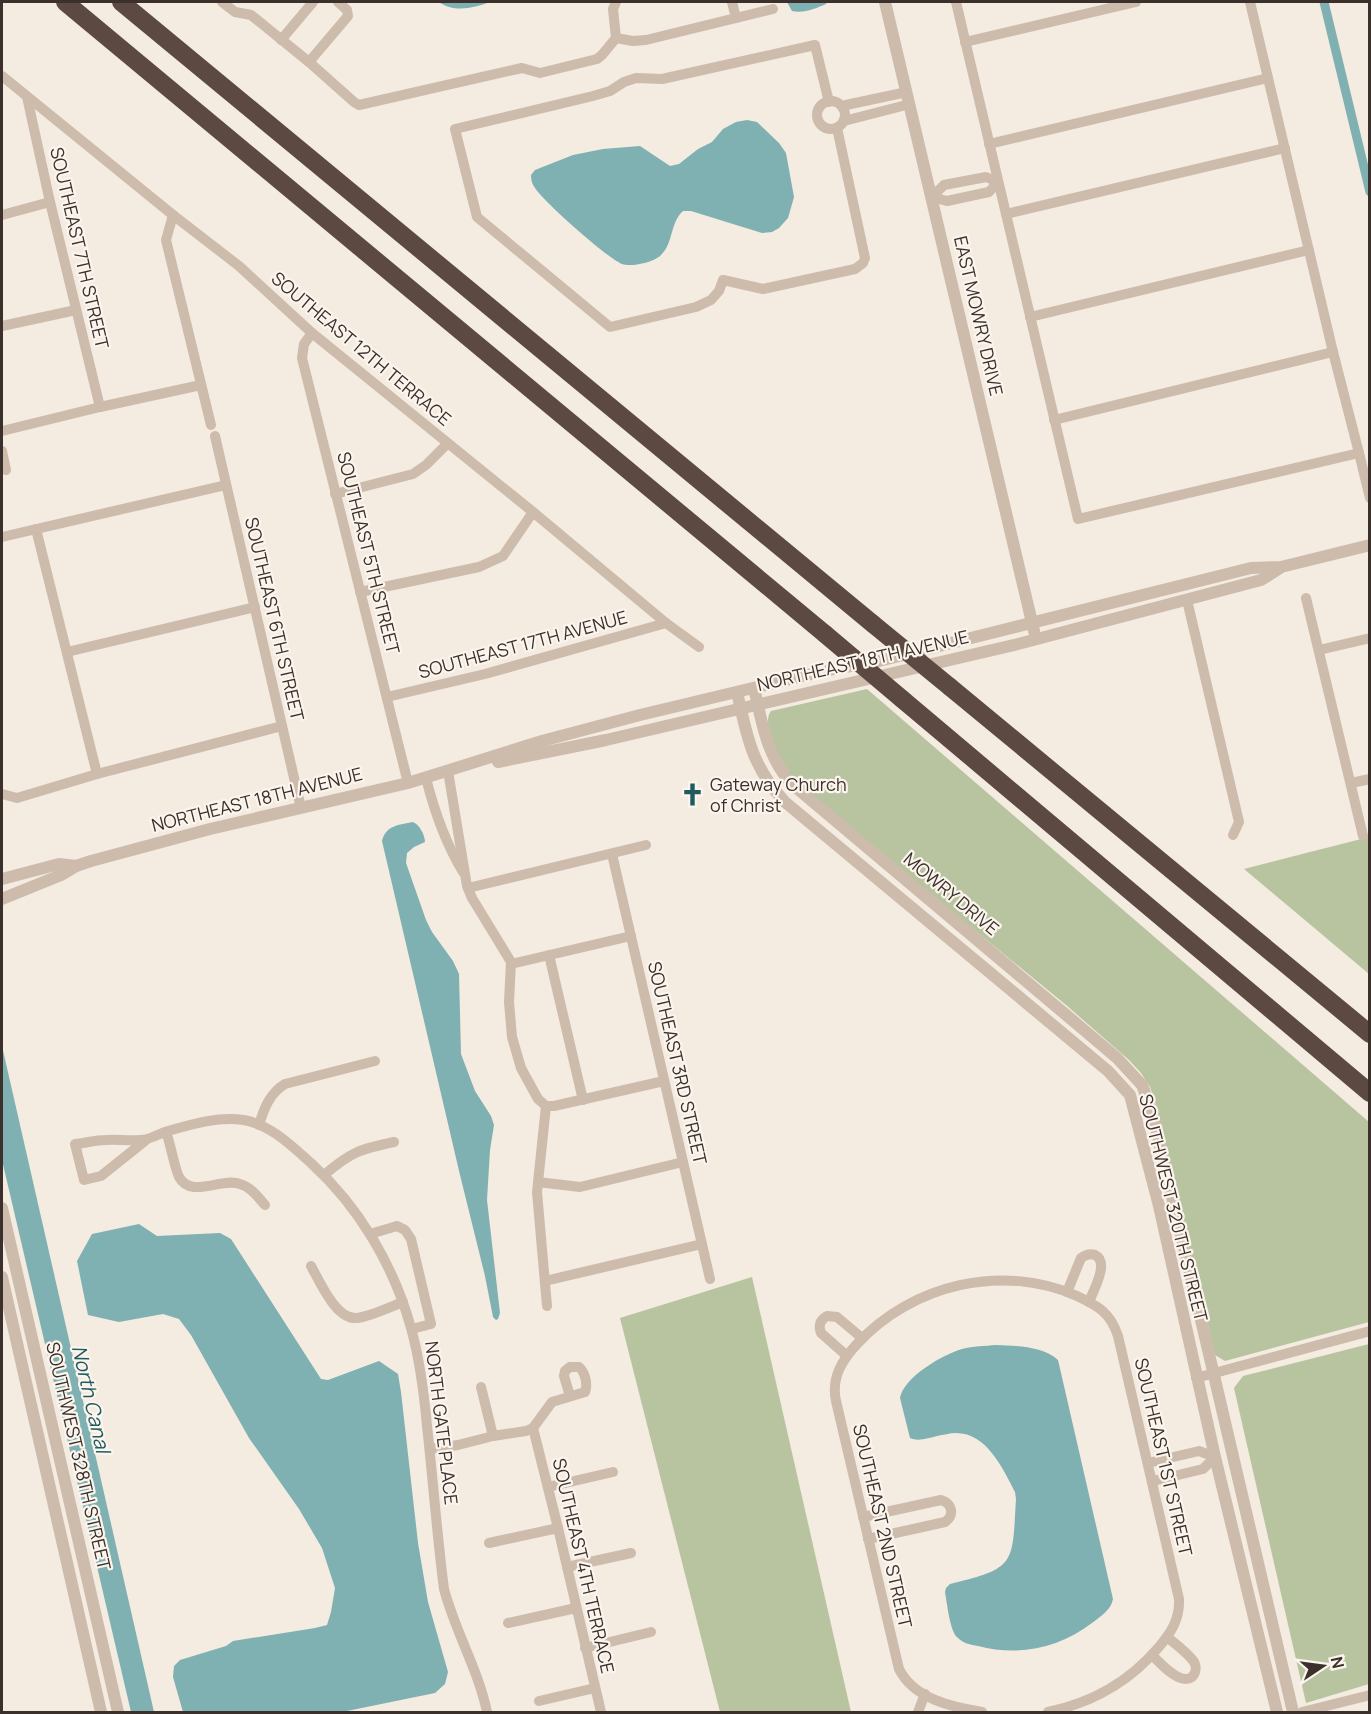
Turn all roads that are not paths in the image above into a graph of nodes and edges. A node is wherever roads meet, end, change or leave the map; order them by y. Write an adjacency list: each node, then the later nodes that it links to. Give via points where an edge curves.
1 (65, 2): 99 (highway, bridge)
2 (121, 2): 96 (highway, bridge)
3 (222, 2): 15 (street, via 236,12 251,15)
4 (313, 2): 15 (street)
5 (338, 2): 17 (street, via 348,16)
6 (616, 2): 14 (street)
7 (732, 2): 13 (street)
8 (885, 2): 21 (street, EAST MOWRY DRIVE)
9 (956, 2): 16 (street)
10 (1136, 2): 16 (street)
11 (1250, 2): 19 (street)
12 (773, 9): 13 (street)
13 (736, 18): 14 (street, via 646,40)
14 (616, 38): 17 (street, via 602,55 585,62 540,73 522,68 359,105)
15 (281, 40): 17 (street)
16 (965, 42): 25 (street)
17 (309, 62)
18 (2, 75): 20 (street, SOUTHEAST 12TH TERRACE)
19 (1268, 78): 25 (street); 26 (street)
20 (27, 97): 31 (street, SOUTHEAST 7TH STREET); 34 (street, SOUTHEAST 12TH TERRACE)
21 (908, 98): 23 (street); 24 (street); 29 (street, EAST MOWRY DRIVE)
22 (829, 102): 23 (street, via 837,102); 24 (street, via 818,110 818,119 828,129); 24 (street, via 815,45 662,80 636,78 593,96 455,129 477,217 610,327 696,307 711,300 723,280 763,289 855,269 863,263 866,258)
23 (843, 108): 24 (street)
24 (840, 125)
25 (989, 144): 28 (street)
26 (1285, 148): 32 (street); 35 (street)
27 (963, 181): 28 (street, via 986,177); 29 (street, via 944,185); 30 (street)
28 (998, 182): 30 (street, via 989,192); 32 (street)
29 (932, 197): 30 (street, via 947,201); 64 (street, EAST MOWRY DRIVE)
30 (967, 197)
31 (50, 202): 33 (street); 36 (street, SOUTHEAST 7TH STREET)
32 (1006, 214): 37 (street)
33 (2, 215)
34 (173, 215): 39 (street, SOUTHEAST 12TH TERRACE, via 238,266); 41 (street, via 166,240)
35 (1309, 250): 37 (street); 40 (street)
36 (76, 310): 38 (street); 42 (street, SOUTHEAST 7TH STREET)
37 (1030, 317): 43 (street)
38 (2, 327)
39 (312, 333): 47 (street, SOUTHEAST 12TH TERRACE); 52 (street, SOUTHEAST 5TH STREET, via 304,344 302,357)
40 (1333, 352): 43 (street); 49 (street)
41 (201, 385): 42 (street); 44 (street)
42 (100, 407): 45 (street)
43 (1054, 420): 49 (street, via 1078,519)
44 (211, 425)
45 (2, 432)
46 (215, 436): 51 (street, SOUTHEAST 6TH STREET)
47 (447, 444): 52 (street, via 413,474); 54 (street, SOUTHEAST 12TH TERRACE)
48 (2, 451): 50 (street)
49 (1359, 453): 53 (street)
50 (6, 470)
51 (226, 485): 55 (street); 62 (street, SOUTHEAST 6TH STREET)
52 (335, 494): 59 (street, SOUTHEAST 5TH STREET)
53 (1370, 498)
54 (533, 512): 59 (street, via 503,556 479,567); 63 (street, SOUTHEAST 12TH TERRACE)
55 (36, 529): 56 (street); 69 (street)
56 (2, 537)
57 (1370, 545): 58 (street, NORTHEAST 18TH AVENUE)
58 (1281, 567): 61 (street, NORTHEAST 18TH AVENUE, via 1261,580); 64 (street, NORTHEAST 18TH AVENUE, via 1251,568)
59 (360, 592): 72 (street, SOUTHEAST 5TH STREET)
60 (1306, 598): 68 (street)
61 (1187, 600): 66 (street, NORTHEAST 18TH AVENUE); 84 (street, via 1239,822)
62 (255, 607): 69 (street); 75 (street, SOUTHEAST 6TH STREET)
63 (666, 623): 67 (street, SOUTHEAST 12TH TERRACE); 72 (street, SOUTHEAST 17TH AVENUE)
64 (1032, 623): 66 (street, EAST MOWRY DRIVE); 70 (street, NORTHEAST 18TH AVENUE)
65 (1370, 638): 68 (street)
66 (1036, 640): 73 (street, NORTHEAST 18TH AVENUE)
67 (699, 647)
68 (1319, 650): 81 (street)
69 (67, 652): 77 (street)
70 (754, 688): 71 (street, NORTHEAST 18TH AVENUE); 73 (street, MOWRY DRIVE)
71 (737, 692): 74 (street, SOUTHWEST 320TH STREET); 76 (street, NORTHEAST 18TH AVENUE, via 590,727)
72 (387, 697): 80 (street, SOUTHEAST 5TH STREET)
73 (758, 704): 74 (street, NORTHEAST 18TH AVENUE); 102 (street, MOWRY DRIVE, via 771,753 784,777 1117,1058 1142,1084)
74 (741, 708): 76 (street, NORTHEAST 18TH AVENUE); 127 (street, SOUTHWEST 320TH STREET, via 756,761 785,802 1108,1071 1130,1095 1159,1206)
75 (282, 726): 77 (street); 83 (street, SOUTHEAST 6TH STREET)
76 (448, 771): 78 (street, NORTHEAST 18TH AVENUE); 89 (street)
77 (97, 774): 82 (street, via 17,798)
78 (426, 778): 80 (street, NORTHEAST 18TH AVENUE); 89 (street, via 453,856)
79 (1370, 779): 81 (street)
80 (408, 783): 83 (street, NORTHEAST 18TH AVENUE)
81 (1351, 783): 85 (street)
82 (2, 794)
83 (301, 808): 88 (street, NORTHEAST 18TH AVENUE)
84 (1233, 836)
85 (1364, 836)
86 (646, 845): 87 (street)
87 (612, 854): 91 (street); 93 (street, SOUTHEAST 3RD STREET)
88 (76, 866): 90 (street, NORTHEAST 18TH AVENUE, via 59,864); 92 (street, NORTHEAST 18TH AVENUE)
89 (464, 875): 91 (street)
90 (2, 879)
91 (468, 888): 95 (street)
92 (2, 899)
93 (631, 936): 94 (street); 98 (street, SOUTHEAST 3RD STREET)
94 (549, 955): 95 (street); 100 (street)
95 (511, 964): 101 (street, via 512,1037 525,1075)
96 (1370, 1034)
97 (375, 1061): 103 (street, via 285,1084 270,1097)
98 (664, 1080): 100 (street); 107 (street, SOUTHEAST 3RD STREET)
99 (1370, 1093)
100 (583, 1100): 101 (street)
101 (546, 1106): 109 (street)
102 (1152, 1112): 126 (street, SOUTHWEST 320TH STREET)
103 (259, 1125): 104 (street, NORTH GATE PLACE, via 226,1119); 108 (street, NORTH GATE PLACE, via 284,1140)
104 (166, 1132): 105 (street, NORTH GATE PLACE); 110 (street, via 178,1175 185,1184 194,1187 237,1182)
105 (146, 1140): 105 (street, via 75,1144 84,1180 101,1176)
106 (394, 1142): 108 (street, via 355,1152)
107 (683, 1162): 109 (street, via 580,1187); 113 (street, SOUTHEAST 3RD STREET)
108 (324, 1175): 112 (street, NORTH GATE PLACE)
109 (538, 1182): 117 (street)
110 (265, 1205)
111 (2, 1208): 159 (street, SOUTHWEST 328TH STREET)
112 (370, 1234): 119 (street, NORTH GATE PLACE); 122 (street, via 397,1226 409,1236 431,1324)
113 (702, 1244): 116 (street, SOUTHEAST 3RD STREET); 117 (street)
114 (311, 1266): 119 (street, via 336,1307 353,1318)
115 (2, 1277): 158 (street, SOUTHWEST 328TH STREET)
116 (710, 1279)
117 (545, 1281): 121 (street)
118 (1070, 1294): 120 (street, SOUTHEAST 1ST STREET); 120 (street, via 1081,1258 1095,1256 1102,1269); 124 (street, SOUTHEAST 1ST STREET, via 1045,1285 1012,1281 981,1281 951,1287 901,1309)
119 (403, 1302): 122 (street, NORTH GATE PLACE)
120 (1089, 1302): 136 (street, SOUTHEAST 1ST STREET, via 1107,1314 1114,1325)
121 (547, 1306)
122 (412, 1329): 132 (street, NORTH GATE PLACE)
123 (1370, 1331): 126 (street)
124 (862, 1338): 125 (street, SOUTHEAST 1ST STREET); 125 (street, via 837,1317 822,1319 821,1333)
125 (850, 1352): 141 (street, SOUTHEAST 2ND STREET, via 836,1377 834,1394)
126 (1214, 1373): 127 (street); 133 (street, SOUTHWEST 320TH STREET)
127 (1196, 1378): 135 (street, SOUTHWEST 320TH STREET)
128 (481, 1387): 131 (street)
129 (570, 1396): 130 (street, via 550,1404)
130 (532, 1428): 131 (street); 140 (street, SOUTHEAST 4TH TERRACE)
131 (492, 1436): 132 (street)
132 (430, 1449): 160 (street, NORTH GATE PLACE, via 444,1588)
133 (1233, 1453): 135 (street); 166 (street, SOUTHWEST 320TH STREET)
134 (1177, 1457): 135 (street, via 1199,1451); 136 (street); 138 (street)
135 (1215, 1457): 138 (street, via 1203,1469); 165 (street, SOUTHWEST 320TH STREET)
136 (1148, 1463): 139 (street, SOUTHEAST 1ST STREET)
137 (614, 1472): 140 (street)
138 (1181, 1474): 139 (street)
139 (1153, 1481): 150 (street, SOUTHEAST 1ST STREET, via 1179,1599 1178,1616)
140 (548, 1487): 142 (street, SOUTHEAST 4TH TERRACE)
141 (863, 1517): 143 (street, SOUTHEAST 2ND STREET); 143 (street, via 941,1500 951,1509 945,1522)
142 (558, 1528): 144 (street); 146 (street, SOUTHEAST 4TH TERRACE)
143 (868, 1539): 155 (street, SOUTHEAST 2ND STREET, via 899,1669 910,1685)
144 (489, 1543)
145 (631, 1553): 146 (street)
146 (567, 1567): 147 (street, SOUTHEAST 4TH TERRACE)
147 (576, 1608): 148 (street); 151 (street, SOUTHEAST 4TH TERRACE)
148 (508, 1623)
149 (651, 1632): 151 (street)
150 (1164, 1641): 152 (street, SOUTHEAST 1ST STREET); 152 (street, via 1195,1662 1192,1677 1180,1679)
151 (585, 1648): 153 (street, SOUTHEAST 4TH TERRACE)
152 (1152, 1655): 164 (street, SOUTHEAST 1ST STREET, via 1112,1688)
153 (595, 1688): 156 (street); 161 (street, SOUTHEAST 4TH TERRACE)
154 (1370, 1695): 167 (street)
155 (930, 1697): 157 (street); 162 (street)
156 (539, 1701)
157 (945, 1708): 163 (street)
158 (101, 1713)
159 (118, 1713)
160 (487, 1713)
161 (601, 1713)
162 (918, 1713)
163 (982, 1713)
164 (1048, 1713)
165 (1277, 1713)
166 (1293, 1713)
167 (1302, 1713)

